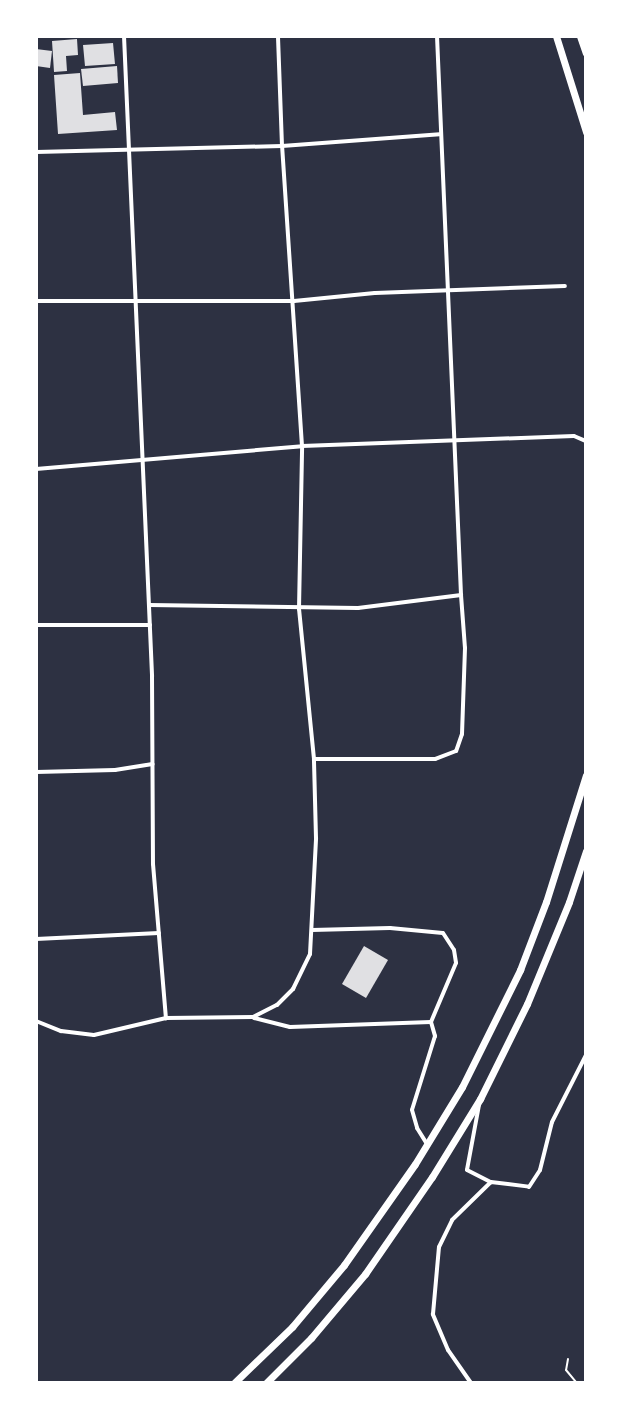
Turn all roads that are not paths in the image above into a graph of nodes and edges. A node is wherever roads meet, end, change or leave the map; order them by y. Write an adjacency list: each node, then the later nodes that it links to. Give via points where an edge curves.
1 (124, 36): 10 (street)
2 (278, 36): 9 (street)
3 (437, 36): 8 (street)
4 (556, 36): 7 (highway)
5 (580, 36): 6 (highway)
6 (586, 53)
7 (586, 132)
8 (440, 134): 9 (street); 13 (street)
9 (282, 146): 10 (street); 15 (street)
10 (128, 148): 11 (street); 16 (street)
11 (36, 152)
12 (565, 286): 13 (street)
13 (447, 293): 15 (street); 17 (street)
14 (36, 301): 16 (street)
15 (294, 301): 16 (street); 19 (street)
16 (136, 303): 20 (street)
17 (455, 441): 18 (street, via 574,436); 19 (street); 22 (street)
18 (586, 441)
19 (302, 446): 20 (street); 24 (street)
20 (144, 461): 21 (street); 23 (street)
21 (36, 469)
22 (461, 595): 24 (street, via 377,607); 27 (street, via 465,662 462,734 456,751 435,759)
23 (149, 605): 24 (street); 26 (street)
24 (299, 609): 27 (street)
25 (36, 625): 26 (street)
26 (150, 625): 28 (street)
27 (314, 759): 32 (street)
28 (153, 764): 29 (street); 33 (street)
29 (36, 772)
30 (586, 775): 43 (highway, via 520,970)
31 (586, 851): 42 (highway, via 527,1004)
32 (312, 930): 35 (street, via 310,954 293,989); 38 (street, via 443,933 456,963)
33 (159, 933): 34 (street); 36 (street)
34 (36, 939)
35 (253, 1017): 36 (street); 38 (street, via 290,1027)
36 (166, 1018): 37 (street, via 94,1035)
37 (36, 1021)
38 (431, 1022): 43 (street, via 435,1036 412,1110)
39 (586, 1055): 40 (street)
40 (579, 1070): 41 (street); 44 (street, via 552,1122 540,1170 529,1187)
41 (586, 1070)
42 (480, 1099): 44 (street, via 467,1170); 47 (highway, via 365,1274)
43 (427, 1144): 46 (highway, via 344,1265 292,1327)
44 (491, 1182): 48 (street, via 443,1234 435,1282 433,1314 448,1350)
45 (568, 1359): 49 (lane, via 566,1370)
46 (234, 1383)
47 (266, 1383)
48 (471, 1383)
49 (577, 1383)

